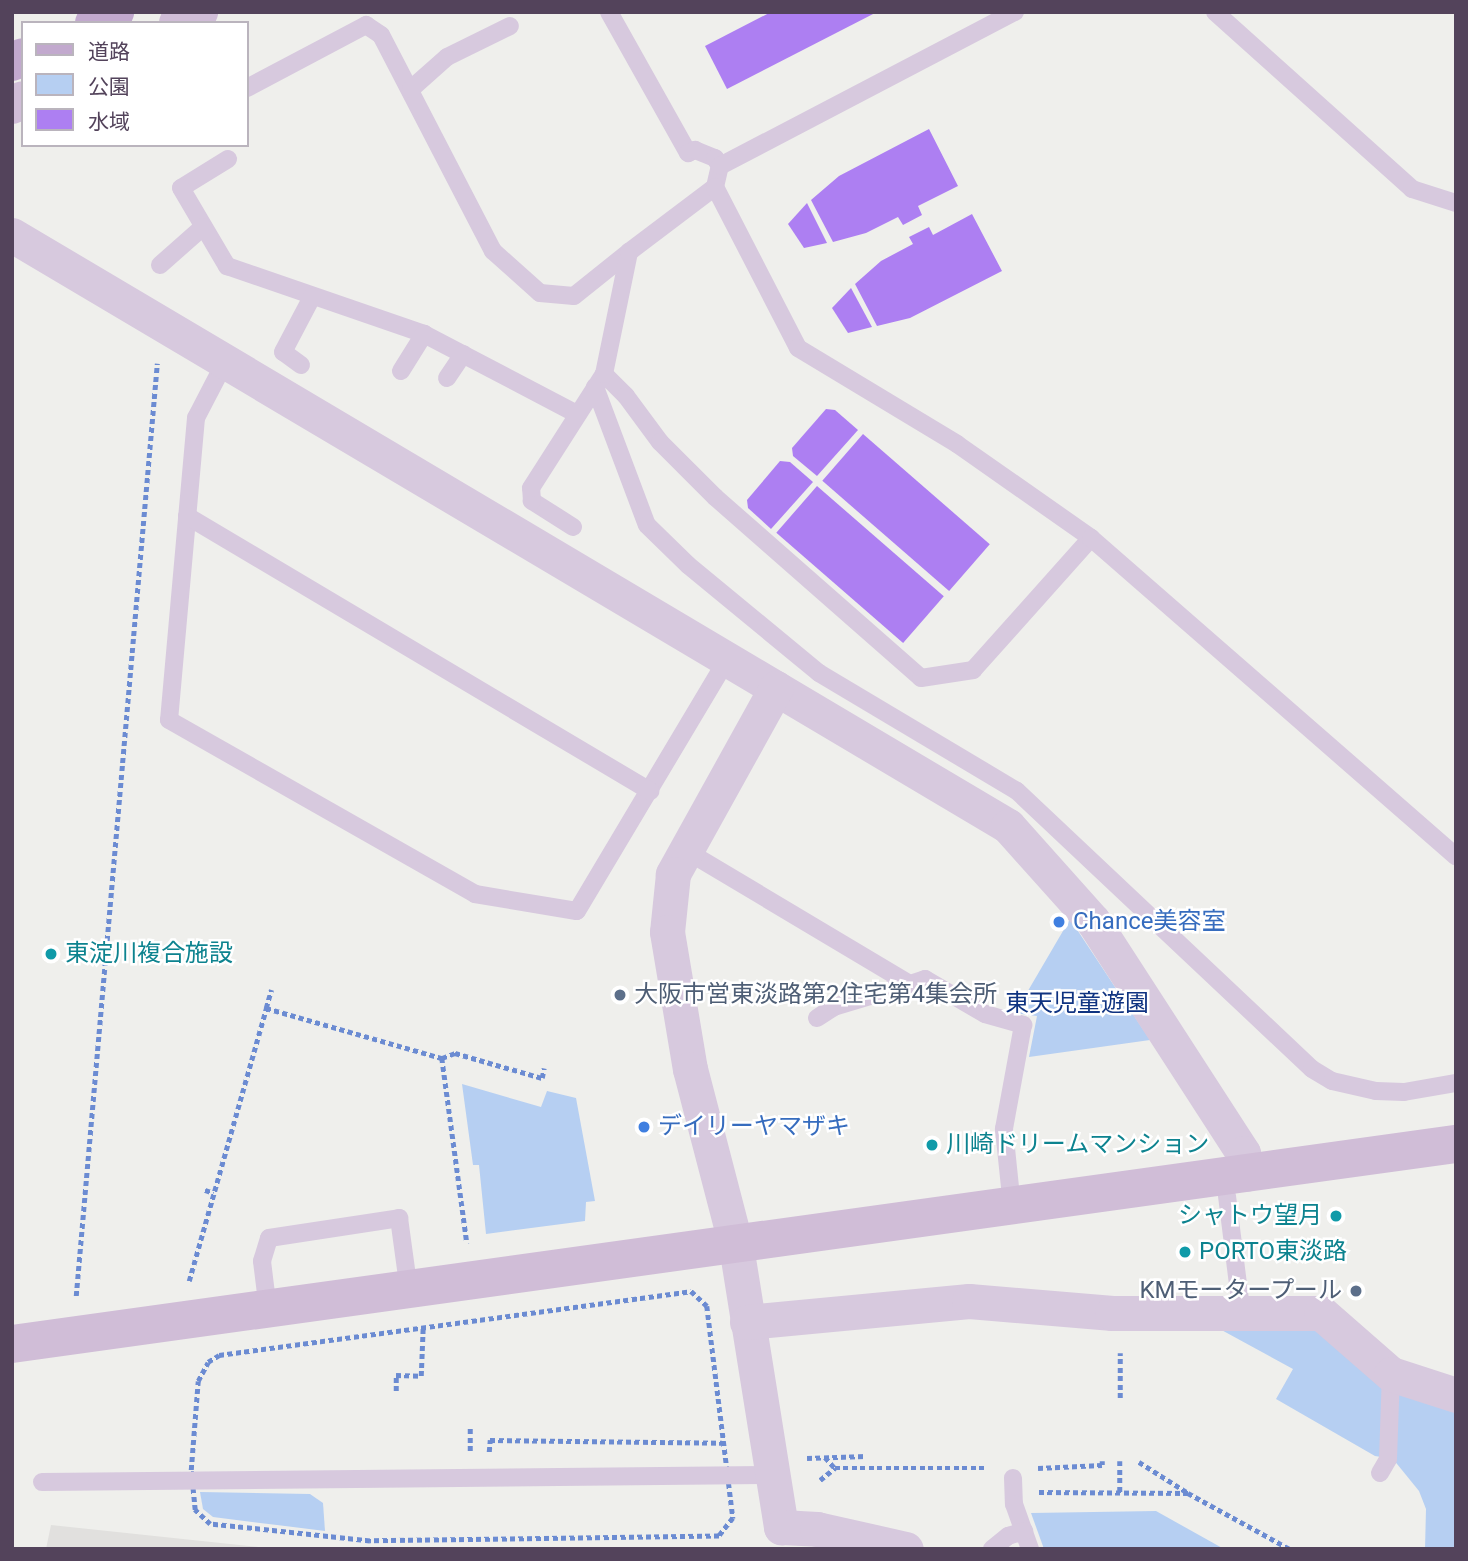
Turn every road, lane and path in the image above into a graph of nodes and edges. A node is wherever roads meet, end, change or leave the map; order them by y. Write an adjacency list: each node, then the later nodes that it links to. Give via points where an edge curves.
1 (115, 12): 7 (main road)
2 (199, 12): 8 (street)
3 (609, 12): 13 (lane, via 688,153 695,150 715,158)
4 (1015, 12): 13 (lane)
5 (1214, 12): 15 (lane, via 1412,189)
6 (363, 18): 10 (lane); 11 (lane, via 381,35)
7 (98, 21)
8 (182, 21)
9 (510, 26): 11 (lane, via 447,58)
10 (248, 87)
11 (411, 89): 18 (lane, via 493,251 540,293 574,296)
12 (228, 159): 16 (lane, via 181,188)
13 (720, 166): 14 (lane)
14 (715, 187): 18 (lane); 32 (lane, via 798,348 957,444)
15 (1456, 203)
16 (203, 227): 19 (lane); 20 (lane, via 227,266)
17 (12, 235): 21 (street)
18 (629, 253): 28 (lane)
19 (160, 265)
20 (312, 297): 22 (lane); 25 (lane, via 283,352)
21 (161, 323): 24 (street); 54 (path)
22 (424, 334): 23 (lane); 26 (lane)
23 (463, 354): 27 (lane); 29 (lane)
24 (225, 362): 30 (lane, via 196,418); 33 (street)
25 (301, 365)
26 (401, 371)
27 (447, 378)
28 (599, 381): 29 (lane); 32 (lane, via 626,396 660,442 715,497 921,678 973,670); 44 (lane, via 647,525 688,565 820,673 1017,791 1312,1069 1332,1081 1376,1091 1404,1092)
29 (578, 414): 31 (lane, via 531,488 532,501)
30 (187, 516): 35 (lane); 35 (lane, via 169,720 475,894 576,911)
31 (573, 527)
32 (1091, 538): 37 (lane)
33 (726, 661): 34 (street); 35 (lane)
34 (776, 688): 36 (street); 46 (street, via 1008,826 1093,921 1243,1153)
35 (650, 791)
36 (685, 850): 38 (lane); 50 (street, via 673,874 667,932 690,1069)
37 (1456, 856)
38 (910, 984): 41 (lane, via 834,1007); 49 (lane, via 925,979 985,1014 1023,1024 1004,1129)
39 (271, 990): 40 (path)
40 (266, 1008): 42 (path); 48 (path)
41 (817, 1018)
42 (442, 1058): 43 (path, via 455,1053 542,1078); 51 (path)
43 (544, 1068)
44 (1456, 1083)
45 (1456, 1144): 46 (street)
46 (1237, 1185): 49 (street); 56 (lane)
47 (205, 1190): 48 (path)
48 (214, 1193): 52 (path)
49 (1013, 1206): 50 (street)
50 (736, 1246): 55 (street); 57 (street)
51 (469, 1257)
52 (188, 1283)
53 (268, 1310): 55 (street); 55 (lane, via 262,1261 269,1238 399,1218); 58 (street)
54 (75, 1311)
55 (418, 1313): 61 (path, via 421,1376 396,1375); 76 (path, via 681,1291 698,1294 707,1306); 80 (path, via 219,1355 208,1362 198,1381)
56 (1242, 1316): 57 (street, via 1112,1314 969,1301); 60 (street, via 1321,1312)
57 (747, 1322): 75 (street)
58 (12, 1344)
59 (1120, 1353): 63 (path)
60 (1391, 1374): 62 (street); 74 (lane, via 1388,1459)
61 (396, 1391)
62 (1456, 1395)
63 (1120, 1398)
64 (470, 1428): 68 (path)
65 (825, 1457): 66 (path); 67 (path); 72 (path)
66 (866, 1457)
67 (805, 1458)
68 (470, 1460)
69 (1102, 1461): 77 (path, via 1102,1465)
70 (1120, 1461): 81 (path)
71 (1139, 1462): 82 (path)
72 (835, 1468): 73 (path); 78 (path)
73 (996, 1468)
74 (1380, 1473)
75 (773, 1475): 76 (lane); 84 (street)
76 (728, 1479): 80 (lane); 80 (path, via 732,1525 711,1538 370,1541 210,1524 195,1510)
77 (1016, 1479): 81 (path); 83 (lane)
78 (820, 1480)
79 (42, 1482): 80 (lane)
80 (192, 1482)
81 (1120, 1492): 82 (path)
82 (1188, 1493): 88 (path)
83 (1024, 1531): 86 (lane); 87 (lane)
84 (782, 1538): 85 (street, via 817,1529)
85 (906, 1549)
86 (992, 1549)
87 (1030, 1549)
88 (1290, 1549)

